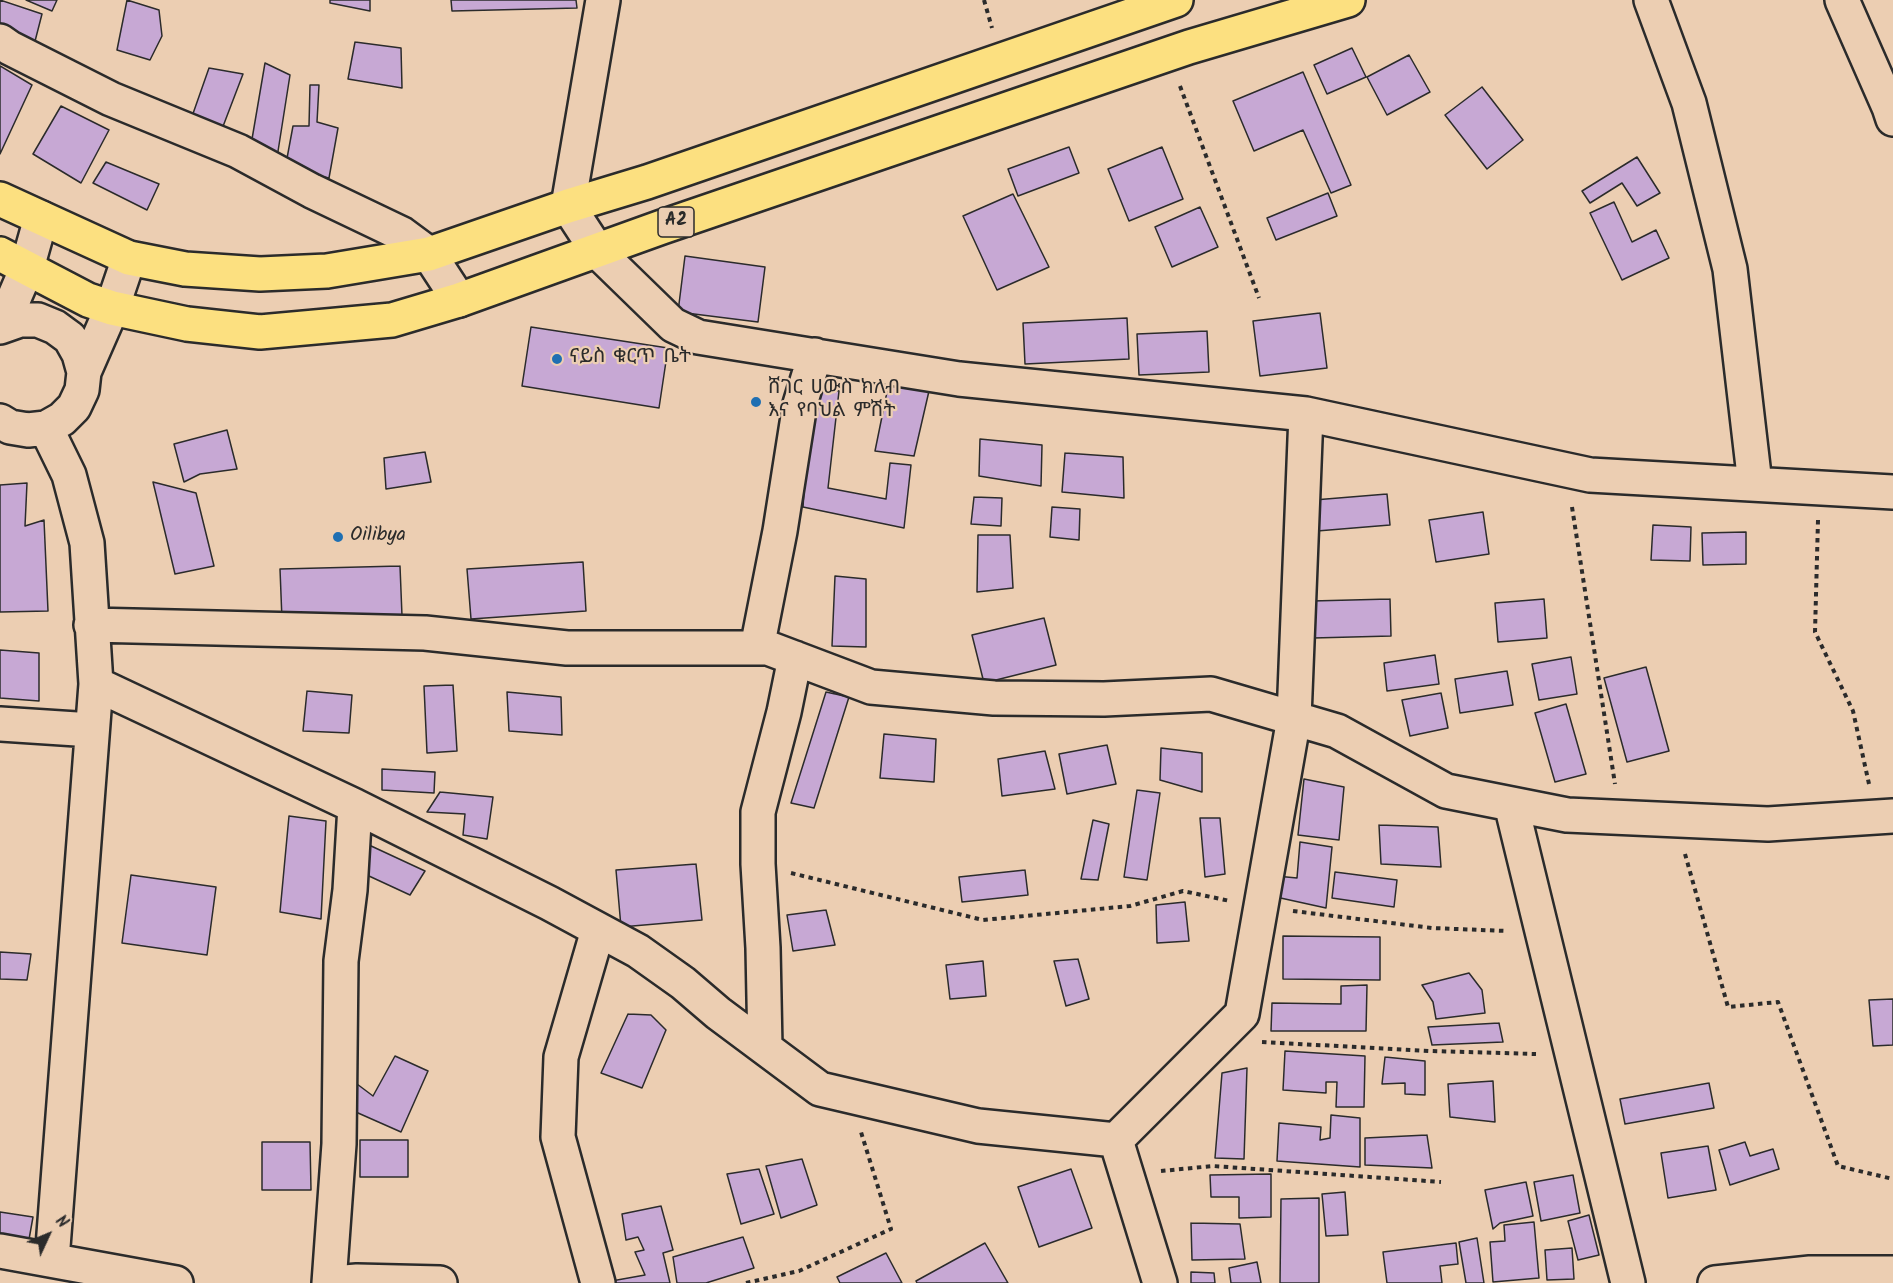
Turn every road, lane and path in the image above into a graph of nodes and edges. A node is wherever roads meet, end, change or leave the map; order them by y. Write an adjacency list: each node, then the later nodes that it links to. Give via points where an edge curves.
1 (603, 0): 10 (street)
2 (1176, 0): 10 (highway, A2)
3 (1348, 0): 7 (highway, A2)
4 (1652, 0): 26 (street, via 1689,103 1730,269)
5 (1842, 0): 8 (street)
6 (0, 41): 13 (street, via 111,99 238,151 402,234)
7 (1168, 54): 12 (highway, A2); 16 (path)
8 (1893, 119)
9 (0, 199): 11 (highway, A2)
10 (568, 206): 12 (street); 13 (highway, A2)
11 (41, 218): 14 (highway, A2); 15 (street)
12 (598, 252): 17 (highway, A2); 20 (street, via 674,325 698,337)
13 (429, 254): 14 (highway, A2, via 327,271 260,274 184,269); 17 (street)
14 (129, 258): 18 (street)
15 (13, 261): 18 (highway, A2, via 88,300); 19 (street)
16 (1259, 298)
17 (459, 300): 18 (highway, A2, via 392,320 260,332 187,324)
18 (112, 308): 21 (street)
19 (1, 326): 21 (street, via 38,320 55,327 70,338)
20 (815, 355): 22 (street, via 958,379); 30 (street, via 800,404)
21 (84, 372): 24 (street, via 82,390 74,406 62,420)
22 (1306, 414): 25 (street); 33 (street)
23 (0, 421): 24 (street, via 28,430)
24 (46, 428): 29 (street, via 69,475 87,543)
25 (1567, 470): 26 (street, via 1590,475); 38 (path)
26 (1755, 484): 27 (street)
27 (1819, 488): 28 (street); 39 (path, via 1815,632 1853,711)
28 (1893, 492)
29 (91, 625): 30 (street, via 425,633 567,648); 32 (street)
30 (757, 648): 31 (street)
31 (795, 658): 33 (street, via 871,687 994,698 1104,699 1211,694); 41 (street, via 758,812)
32 (96, 684): 35 (street); 37 (street)
33 (1294, 718): 36 (street, via 1337,730 1446,790); 42 (street)
34 (0, 724): 35 (street)
35 (92, 730): 54 (street)
36 (1511, 804): 38 (street, via 1567,815); 44 (street)
37 (355, 806): 43 (street); 57 (street, via 341,962 339,1144)
38 (1620, 817): 40 (street)
39 (1884, 817): 40 (street, via 1768,824)
40 (1675, 819): 51 (path, via 1728,1007 1778,1002 1838,1166)
41 (758, 864): 42 (path, via 983,920 1130,906 1183,891); 46 (street)
42 (1261, 908): 44 (path, via 1432,928); 45 (street, via 1242,1014)
43 (598, 930): 46 (street, via 638,951); 59 (street, via 561,1057 558,1137)
44 (1543, 932): 47 (street)
45 (1216, 1039): 47 (path, via 1430,1052); 49 (street)
46 (765, 1048): 48 (street, via 820,1089)
47 (1572, 1054): 62 (street)
48 (850, 1096): 49 (street, via 978,1126); 60 (path, via 891,1229 799,1270)
49 (1116, 1140): 50 (street)
50 (1127, 1175): 52 (path, via 1213,1166); 61 (street)
51 (1893, 1179)
52 (1441, 1182)
53 (0, 1251): 54 (street)
54 (40, 1267): 56 (street)
55 (1893, 1273): 63 (street, via 1810,1273)
56 (176, 1283)
57 (331, 1283): 58 (street)
58 (440, 1283)
59 (598, 1283)
60 (746, 1283)
61 (1160, 1283)
62 (1628, 1283)
63 (1714, 1283)

